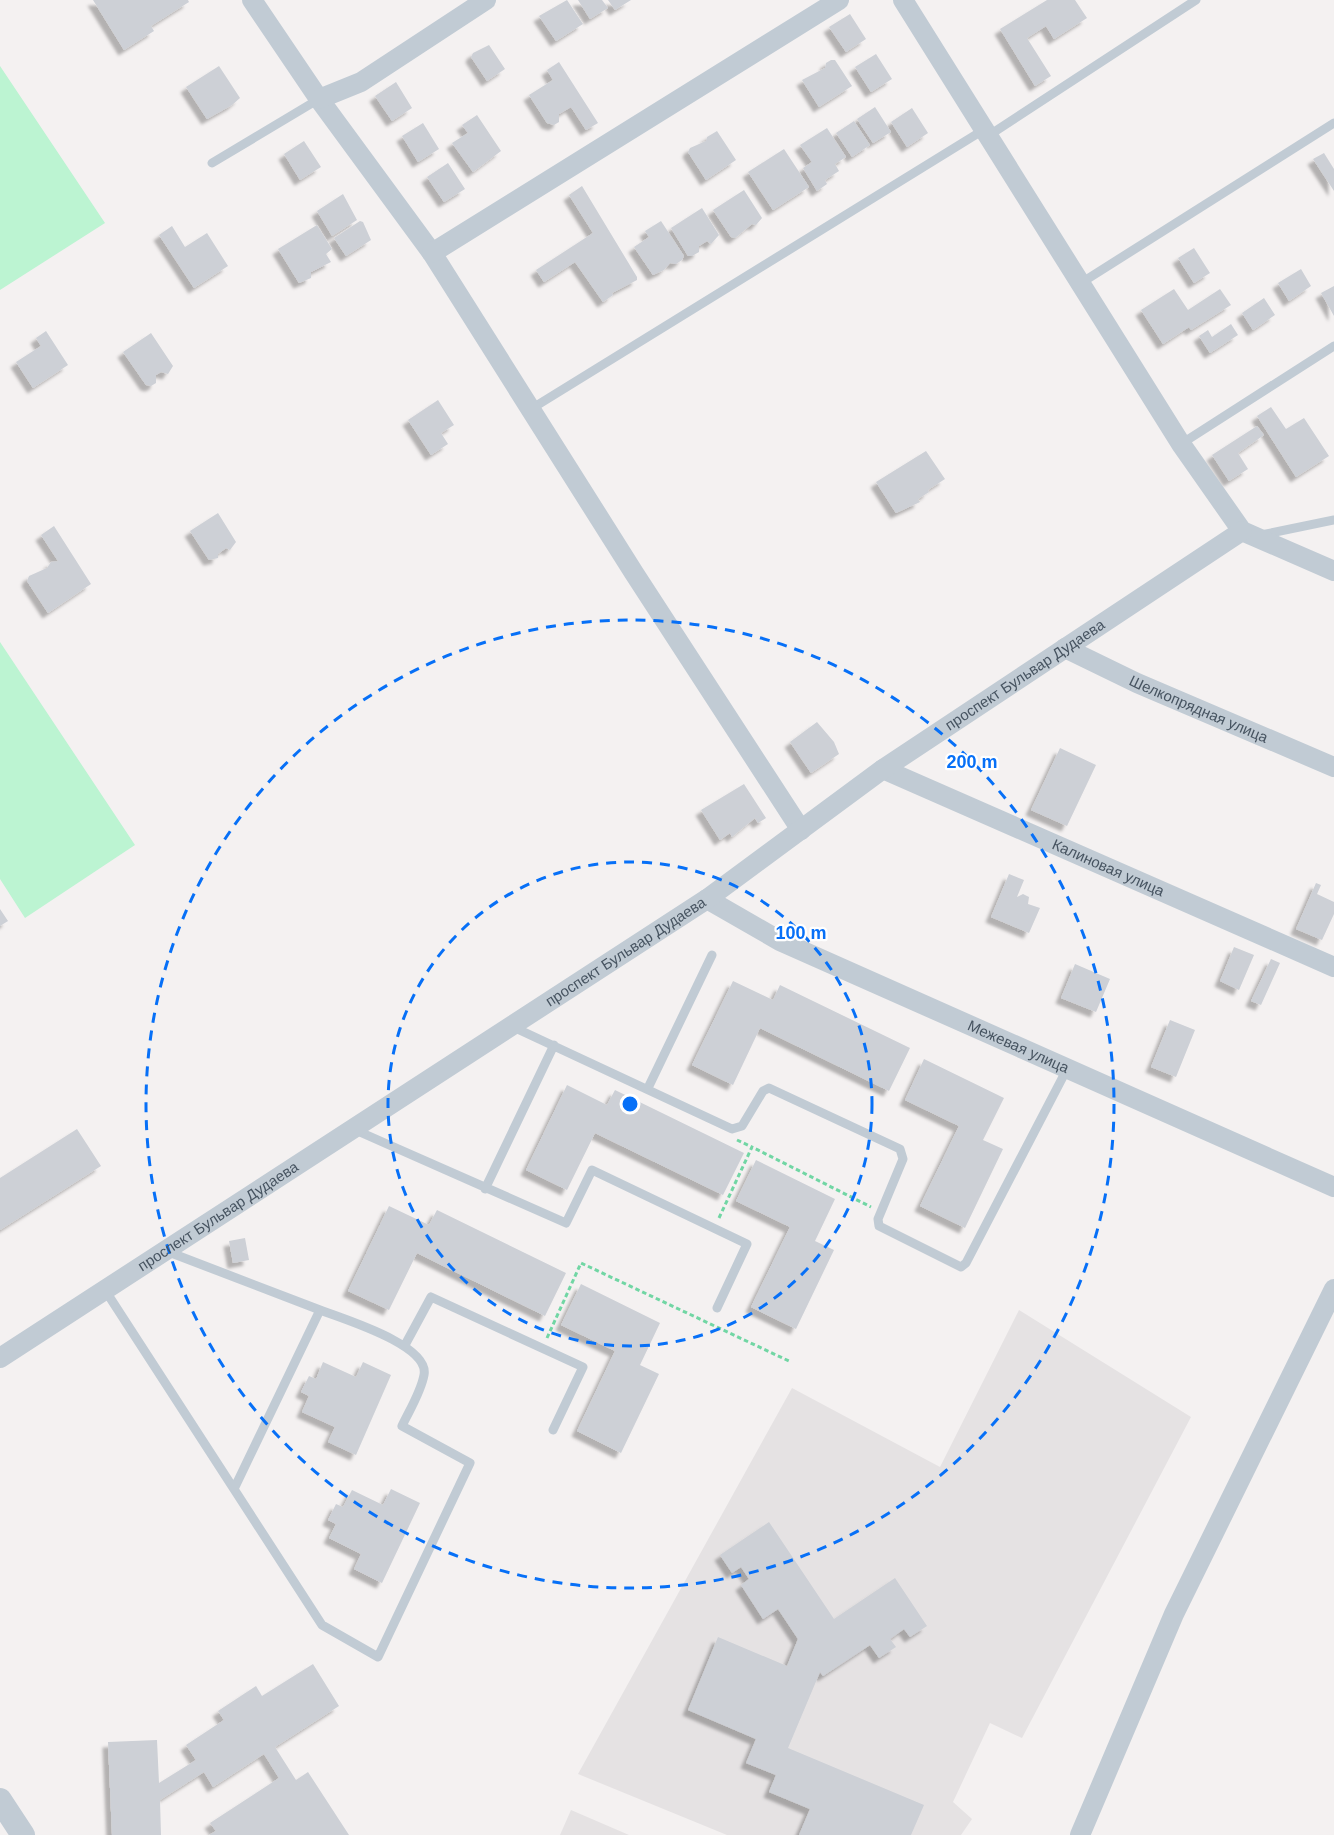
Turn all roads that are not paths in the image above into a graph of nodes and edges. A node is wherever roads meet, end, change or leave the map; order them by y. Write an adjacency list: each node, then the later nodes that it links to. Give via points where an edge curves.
1 (252, 0): 6 (street)
2 (486, 0): 6 (street, via 361,81)
3 (839, 0): 10 (street)
4 (903, 0): 8 (street)
5 (1196, 0): 8 (lane)
6 (319, 99): 9 (lane); 10 (street)
7 (1334, 123): 11 (lane)
8 (986, 133): 11 (street); 13 (lane)
9 (212, 163)
10 (432, 253): 13 (street)
11 (1081, 283): 14 (street)
12 (1334, 346): 14 (lane)
13 (531, 409): 21 (street)
14 (1181, 444): 16 (street)
15 (1334, 520): 16 (lane)
16 (1247, 534): 17 (street); 18 (street, проспект Бульвар Дудаева)
17 (1334, 571)
18 (1065, 648): 19 (street, Шелкопрядная улица, via 1137,684); 20 (street, проспект Бульвар Дудаева)
19 (1334, 767)
20 (883, 769): 21 (street, проспект Бульвар Дудаева); 24 (street, Калиновая улица)
21 (801, 830): 22 (street, проспект Бульвар Дудаева)
22 (707, 899): 25 (street, проспект Бульвар Дудаева); 27 (street, Межевая улица, via 780,941)
23 (712, 955): 28 (lane)
24 (1334, 967)
25 (511, 1026): 26 (lane); 29 (street, проспект Бульвар Дудаева)
26 (554, 1045): 28 (lane); 31 (lane)
27 (1067, 1069): 28 (lane, via 964,1266 882,1229 877,1223 903,1158 900,1149 772,1089 763,1091 736,1130); 30 (street, Межевая улица)
28 (648, 1088)
29 (353, 1129): 31 (lane); 32 (street, проспект Бульвар Дудаева)
30 (1334, 1187)
31 (485, 1189): 35 (lane, via 566,1223 592,1170 747,1244)
32 (166, 1251): 34 (street, проспект Бульвар Дудаева); 36 (lane)
33 (1334, 1288): 43 (street, via 1174,1614)
34 (105, 1290): 38 (street, проспект Бульвар Дудаева); 40 (lane)
35 (717, 1308)
36 (320, 1310): 37 (lane); 40 (lane)
37 (405, 1345): 39 (lane, via 430,1297 583,1367); 40 (lane, via 422,1362 424,1374 402,1426 470,1463 378,1657 322,1625)
38 (0, 1358)
39 (553, 1430)
40 (234, 1489)
41 (0, 1800): 42 (street)
42 (23, 1835)
43 (1080, 1835)

